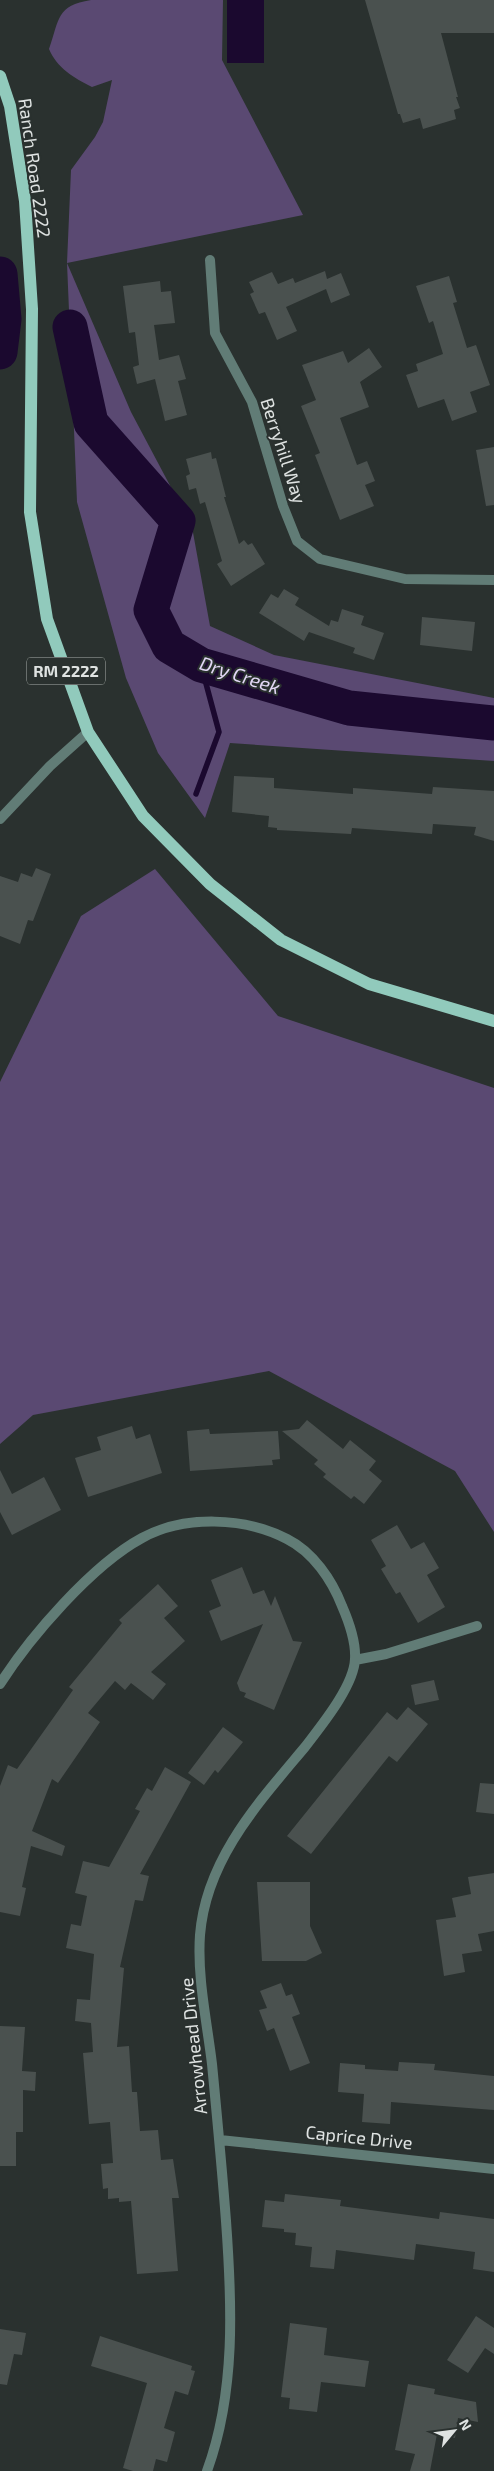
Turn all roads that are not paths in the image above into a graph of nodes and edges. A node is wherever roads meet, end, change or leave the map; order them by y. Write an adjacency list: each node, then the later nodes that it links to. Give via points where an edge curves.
1 (0, 76): 4 (main road, Ranch Road 2222 / RM 2222, via 10,106 25,201 32,309 30,512 47,618)
2 (210, 260): 3 (street, Berryhill Way, via 215,333 252,402 282,506 297,541 320,559 406,579)
3 (494, 580)
4 (88, 732): 5 (street, via 50,766); 6 (main road, Ranch Road 2222 / RM 2222, via 143,816 210,884 281,940 369,984)
5 (0, 819)
6 (494, 1021)
7 (477, 1626): 8 (street, via 386,1654)
8 (355, 1660): 9 (street, via 350,1625 334,1587 316,1563 289,1540 256,1527 219,1522 179,1524 143,1538 110,1560 59,1609 16,1659); 10 (street, Arrowhead Drive, via 344,1690 324,1723 251,1812 224,1855 208,1897 200,1934 202,1976)
9 (0, 1684)
10 (220, 2140): 11 (street, Caprice Drive); 12 (street, Arrowhead Drive, via 231,2338 223,2402)
11 (494, 2169)
12 (207, 2471)

